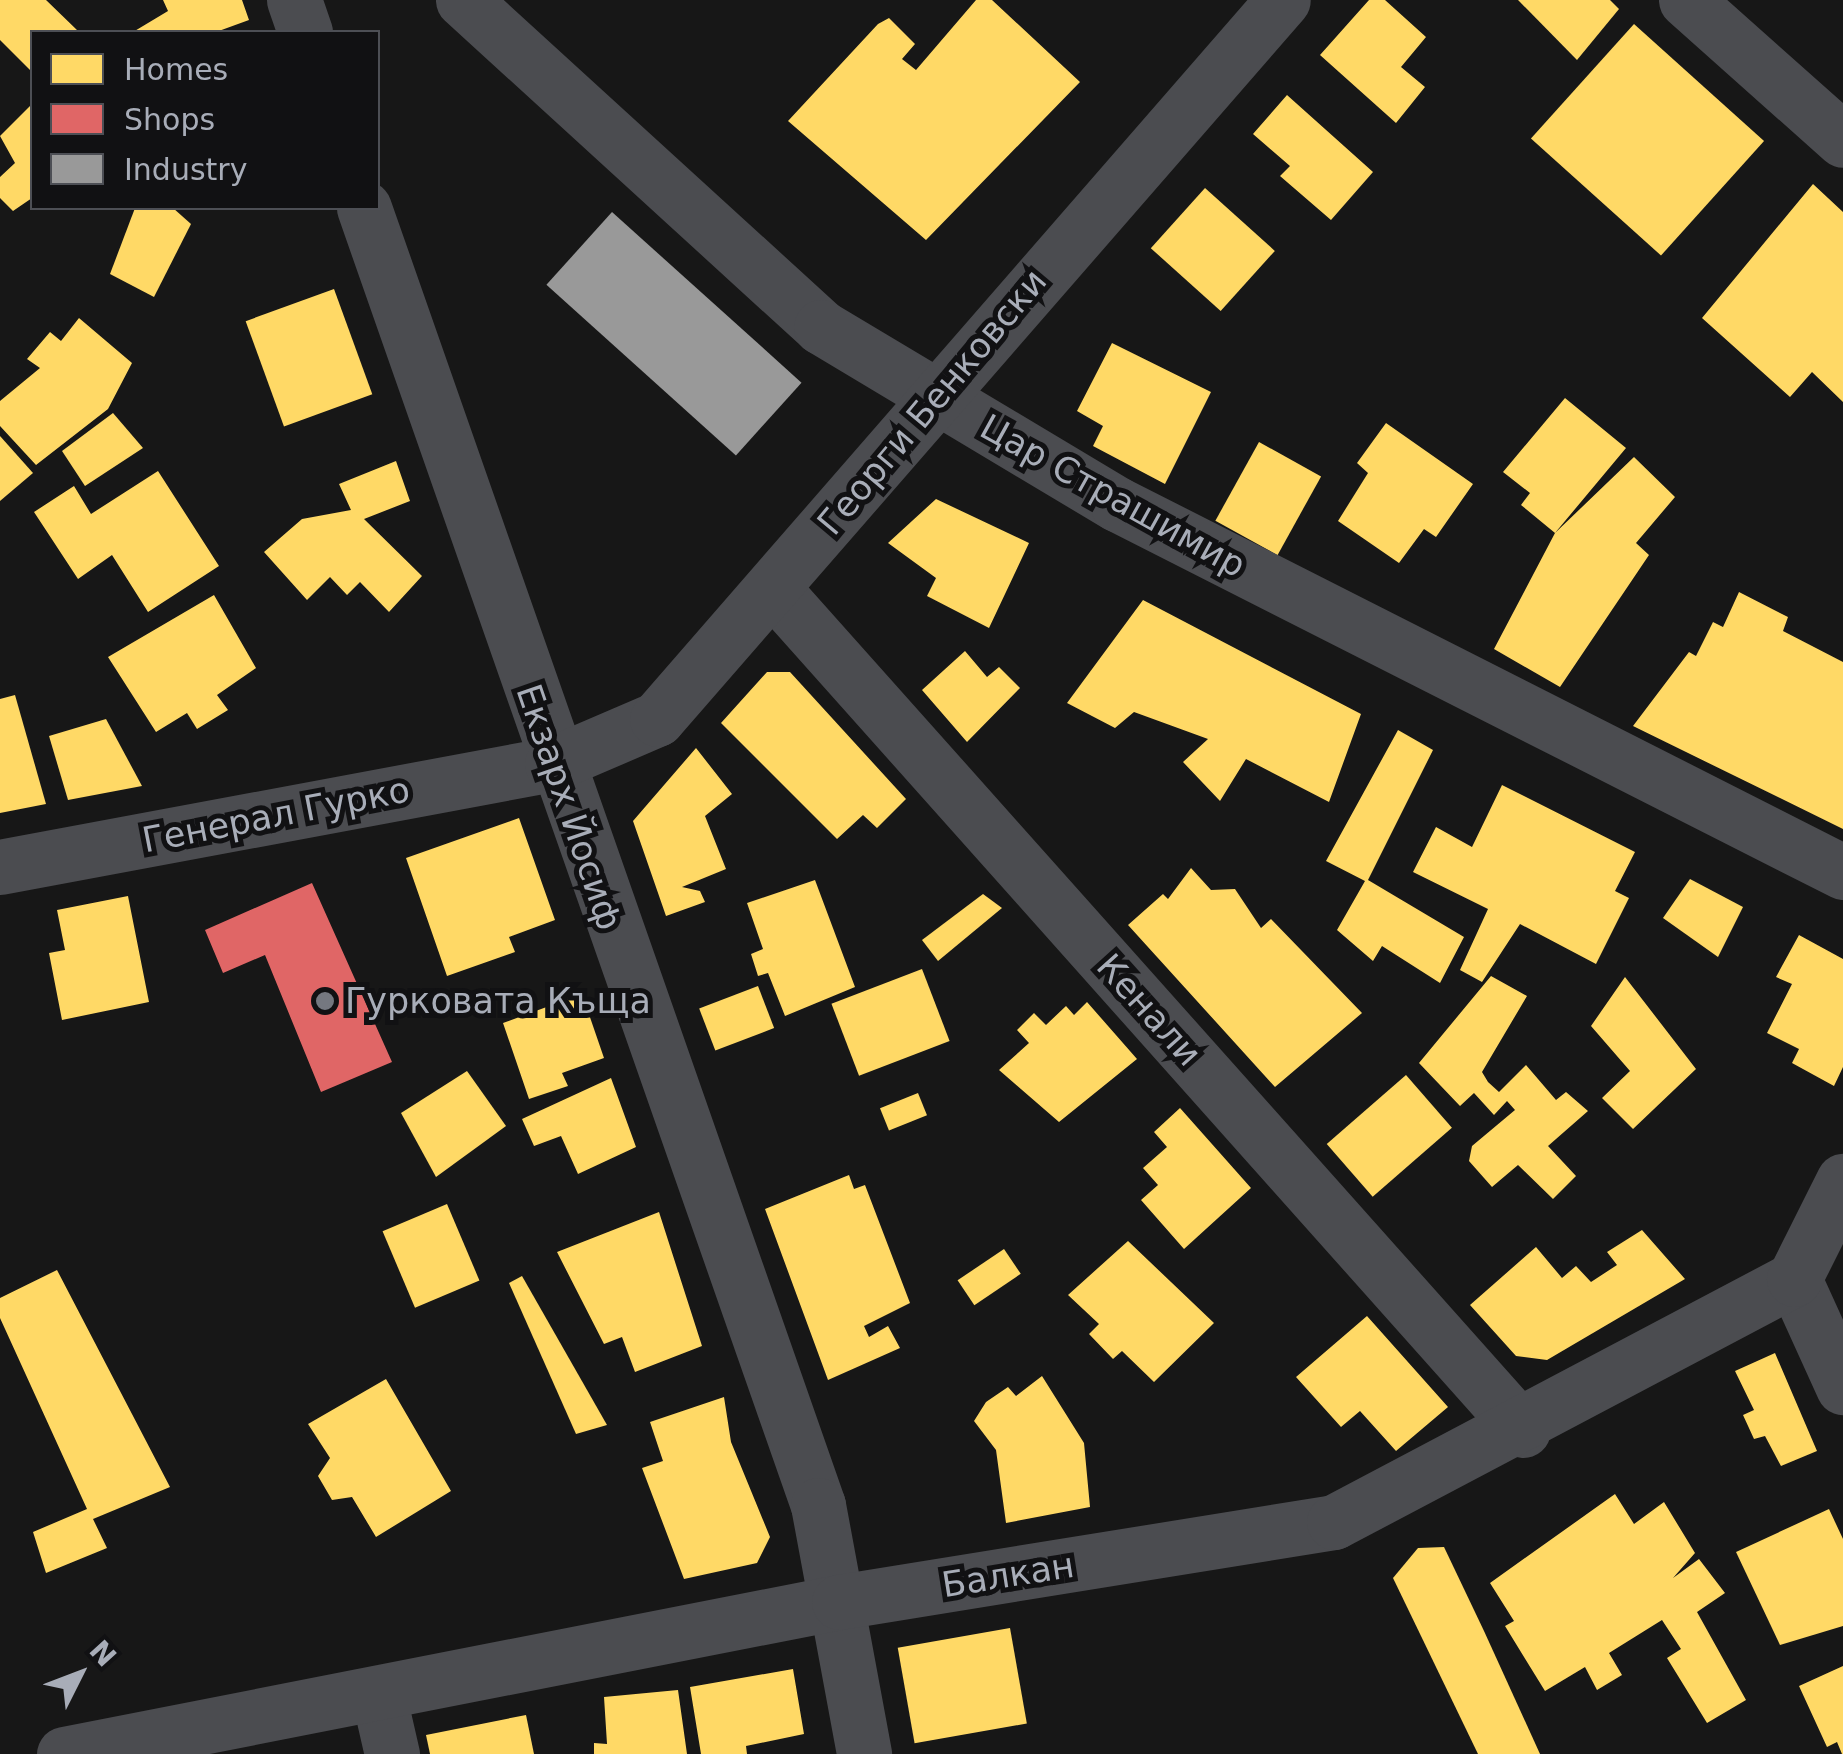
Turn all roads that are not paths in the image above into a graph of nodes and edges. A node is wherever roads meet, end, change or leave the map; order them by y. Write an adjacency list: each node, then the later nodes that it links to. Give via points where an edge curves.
1 (294, 0): 5 (street)
2 (464, 0): 8 (street, Цар Страшимир, via 821,327)
3 (1282, 0): 8 (street, Георги Бенковски)
4 (1686, 0): 6 (street)
5 (304, 30)
6 (1843, 140)
7 (365, 210): 10 (street, Екзарх Йосиф)
8 (932, 394): 9 (street, Георги Бенковски); 12 (street, Цар Страшимир, via 1118,504)
9 (775, 591): 10 (street, Георги Бенковски, via 657,719); 16 (street, Кенали)
10 (552, 764): 11 (street, Генерал Гурко); 17 (street, Екзарх Йосиф, via 818,1505)
11 (0, 867)
12 (1843, 872)
13 (1843, 1181): 14 (street)
14 (1794, 1279): 15 (street); 16 (street, Балкан)
15 (1843, 1386)
16 (1523, 1430): 17 (street, Балкан, via 1334,1522)
17 (838, 1602): 18 (street, Балкан); 21 (street, Екзарх Йосиф)
18 (378, 1693): 19 (street, Балкан); 20 (street)
19 (64, 1754)
20 (392, 1754)
21 (864, 1754)

